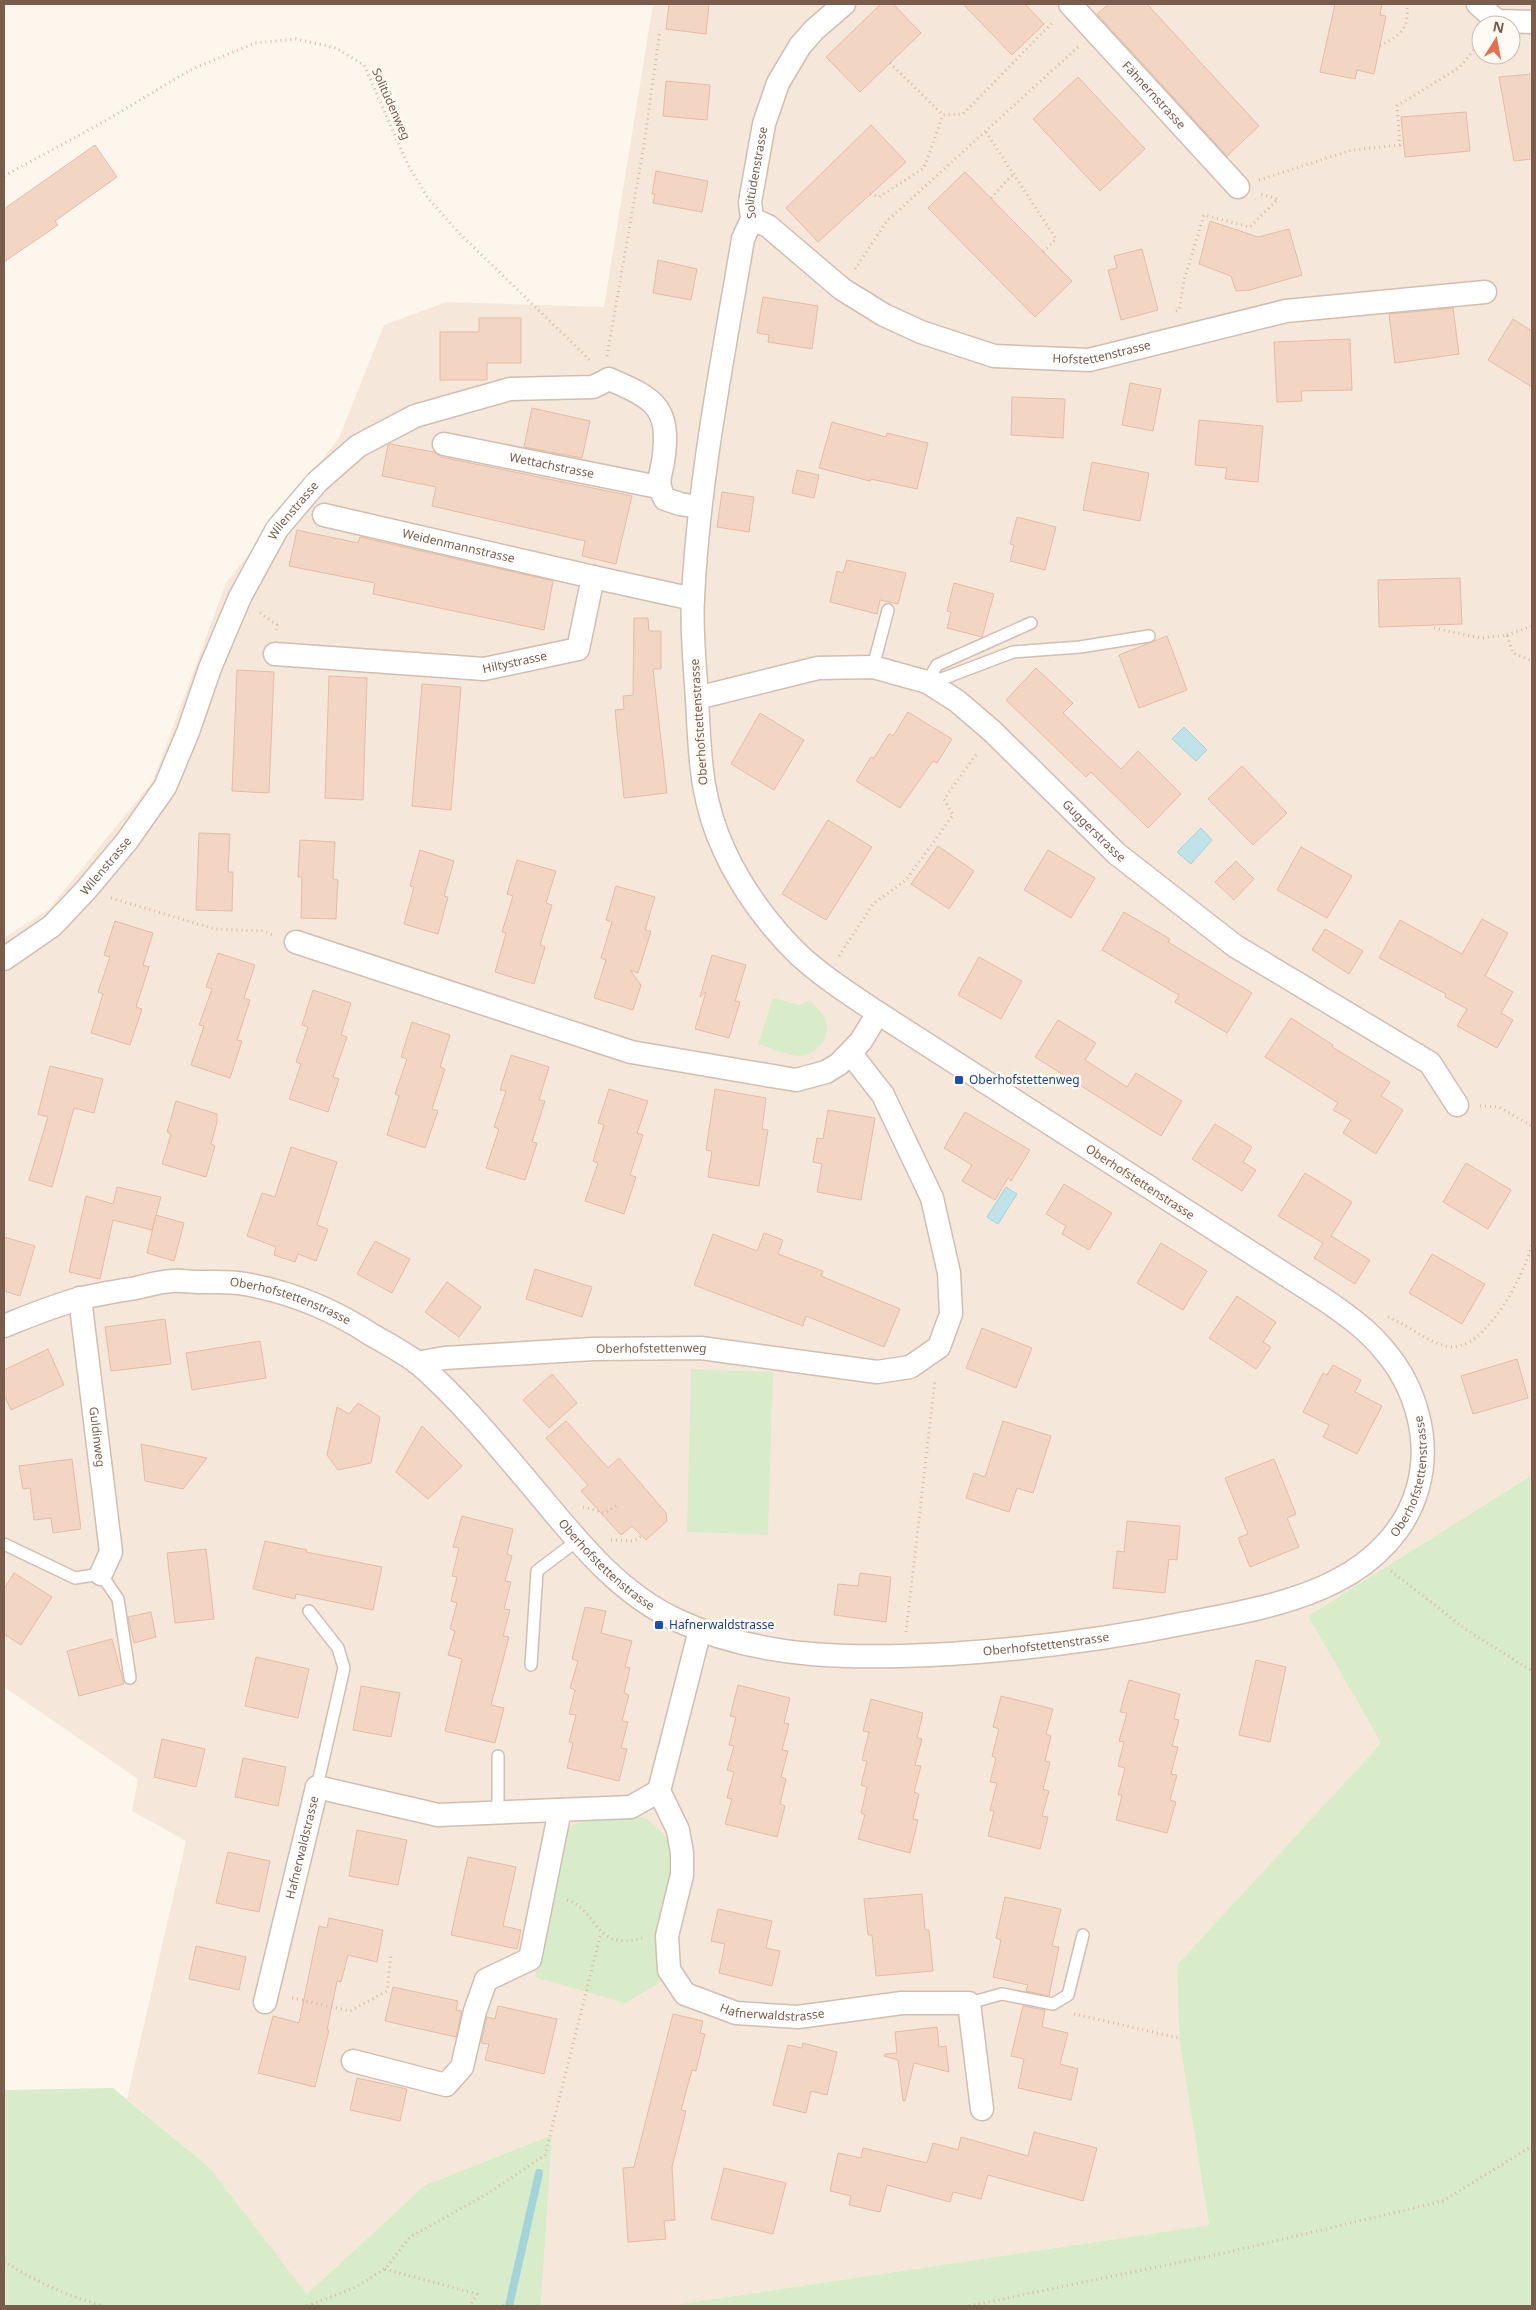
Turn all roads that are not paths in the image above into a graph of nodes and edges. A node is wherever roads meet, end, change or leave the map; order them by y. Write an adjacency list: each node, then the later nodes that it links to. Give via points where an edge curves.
1 (844, 4): 6 (street, Solitüdenstrasse, via 800,46 778,83 764,124 751,192)
2 (1070, 4): 5 (street, Fähnernstrasse)
3 (1478, 4): 4 (street, via 1497,21)
4 (1532, 22)
5 (1238, 187)
6 (752, 219): 7 (street, Hofstettenstrasse, via 768,226 842,289 884,315 921,332 994,356 1088,360 1286,311); 8 (street, Solitüdenstrasse, via 743,239)
7 (1485, 292)
8 (712, 425): 11 (street, Oberhofstettenstrasse)
9 (444, 444): 10 (street, Wettachstrasse)
10 (658, 487): 11 (street, via 665,499); 23 (street, Wilenstrasse, via 666,431 662,418 650,399 609,379 593,387 510,389 415,416 358,446 317,482 277,529 240,597 165,787 127,841 86,890 52,926)
11 (699, 507): 14 (street, Oberhofstettenstrasse)
12 (324, 515): 13 (street, Weidenmannstrasse)
13 (593, 577): 14 (street); 18 (street, Hiltystrasse, via 578,649 484,669)
14 (693, 599): 21 (street, Oberhofstettenstrasse)
15 (888, 610): 19 (lane)
16 (1031, 622): 20 (lane, via 937,665)
17 (1149, 636): 20 (lane, via 1013,652)
18 (275, 654)
19 (873, 667): 20 (street, Guggerstrasse); 21 (street, Guggerstrasse, via 818,668)
20 (927, 682): 26 (street, Guggerstrasse, via 957,701 992,730 1117,854 1235,946 1430,1063)
21 (697, 698): 24 (street, Oberhofstettenstrasse, via 704,795 715,828 739,877 780,934 800,955)
22 (296, 942): 25 (street, via 631,1052 796,1080 826,1072)
23 (4, 959)
24 (878, 1013): 25 (street); 34 (street, Oberhofstettenstrasse, via 1328,1302 1368,1334 1383,1348 1407,1386 1420,1422 1423,1445 1418,1488 1411,1508 1388,1543 1351,1573 1318,1590 1237,1613 1130,1634 1004,1651 905,1657 819,1654 769,1648)
25 (851, 1054): 29 (street, Oberhofstettenweg, via 883,1095 932,1198 949,1273 951,1314 939,1347 910,1367 877,1372 701,1348 593,1349)
26 (1457, 1105)
27 (80, 1298): 28 (street, Oberhofstettenstrasse); 29 (street, Oberhofstettenstrasse, via 172,1281 242,1284 299,1298 350,1320); 32 (street, Guldinweg, via 111,1552)
28 (4, 1326)
29 (417, 1362): 30 (street, Oberhofstettenstrasse, via 483,1429)
30 (578, 1540): 34 (street, Oberhofstettenstrasse, via 599,1564 633,1593 668,1616); 35 (lane, via 537,1571)
31 (4, 1544): 32 (lane, via 75,1578)
32 (101, 1574): 36 (lane, via 118,1599)
33 (309, 1611): 38 (lane, via 338,1648 344,1668)
34 (700, 1630): 39 (street)
35 (531, 1665)
36 (130, 1678)
37 (498, 1756): 41 (lane)
38 (317, 1787): 41 (street, Hafnerwaldstrasse, via 438,1815); 43 (street, Hafnerwaldstrasse)
39 (659, 1791): 40 (street, Hafnerwaldstrasse, via 631,1807); 44 (street, Hafnerwaldstrasse, via 678,1830 682,1853 682,1875 667,1936 669,1970 685,1994 736,2013 798,2017 902,2003)
40 (560, 1810): 41 (street, Hafnerwaldstrasse); 45 (street, via 530,1959 486,1980 462,2067 446,2085)
41 (498, 1813)
42 (1083, 1935): 44 (lane, via 1068,1995 1053,2004 1002,1994)
43 (266, 1997)
44 (969, 2003): 46 (street)
45 (353, 2061)
46 (982, 2109)

